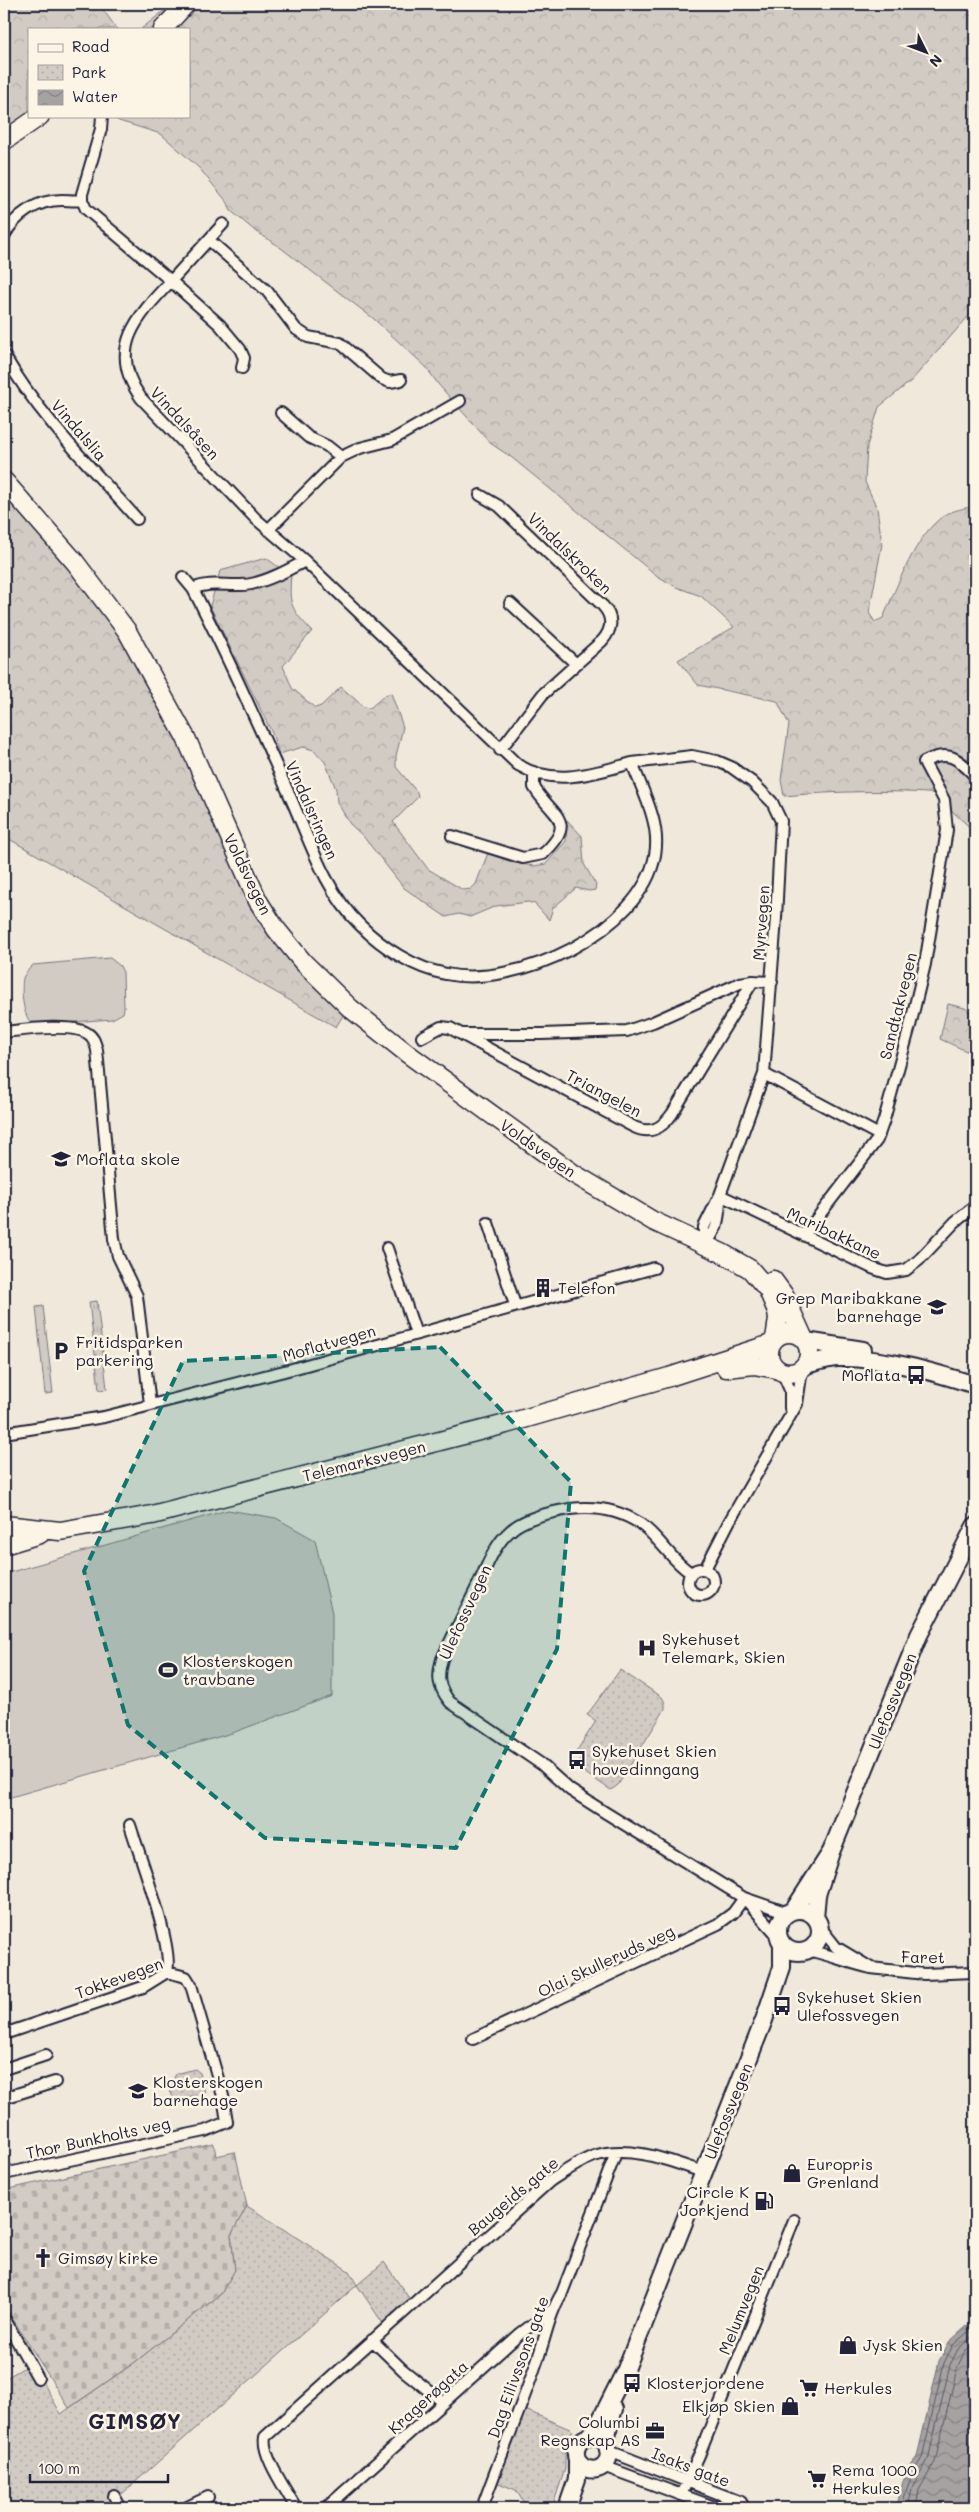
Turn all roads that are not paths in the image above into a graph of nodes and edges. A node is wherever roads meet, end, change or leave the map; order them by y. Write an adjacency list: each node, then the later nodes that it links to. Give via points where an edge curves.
1 (186, 4): 2 (highway)
2 (164, 28)
3 (37, 118): 5 (highway)
4 (102, 118): 6 (street)
5 (4, 142)
6 (82, 200): 8 (street, via 37,205 13,222); 10 (street, via 86,209)
7 (223, 224): 9 (street, Vindalsåsen)
8 (4, 236)
9 (209, 240): 10 (street, Vindalsåsen); 13 (street, via 267,291 299,332 340,343 382,379 390,382)
10 (171, 281): 12 (street, via 233,340 244,358); 20 (street, Vindalsåsen, via 143,312 129,336 126,365 130,381 155,414)
11 (4, 354): 19 (street, Vindalslia, via 23,386 51,421)
12 (242, 368)
13 (401, 380)
14 (460, 401): 16 (street, via 392,440 360,448)
15 (281, 413): 16 (street, via 308,437)
16 (341, 457): 20 (street)
17 (4, 481): 42 (highway, Voldsvegen, via 85,574 127,630 186,738 258,901 302,962 350,1008 408,1054 574,1174 653,1221)
18 (480, 495): 25 (street, Vindalskroken, via 499,506 607,610 611,624 608,633)
19 (137, 519)
20 (268, 530): 21 (street, Vindalsåsen)
21 (305, 561): 23 (street, via 250,584 207,585); 26 (street)
22 (183, 577): 23 (street, Vindalsringen)
23 (193, 589): 27 (street, Vindalsringen, via 232,666 318,860 340,902 378,941 428,969 471,977 529,967 583,942 627,908 648,878 657,840)
24 (510, 603): 25 (street)
25 (575, 663): 26 (street, Vindalskroken, via 543,694)
26 (500, 750): 28 (street)
27 (632, 763): 28 (street, via 576,776); 32 (street, Myrvegen, via 676,756 704,757 743,774 772,802 780,816 782,830)
28 (534, 774): 30 (street, via 534,788 560,821 558,834 542,854 523,858)
29 (975, 776): 37 (street, Sandtakvegen, via 960,761 948,756 936,756 924,762 944,800 946,843 925,964)
30 (452, 836)
31 (754, 981): 32 (street, Triangelen); 34 (street, Triangelen, via 727,988 653,1022 627,1030); 34 (street, Triangelen, via 672,1114 663,1126 652,1131 634,1127)
32 (772, 982): 36 (street, Myrvegen)
33 (4, 1032): 54 (street, via 74,1029 86,1032 94,1039 114,1239 118,1256 138,1296)
34 (461, 1034): 35 (street, Triangelen, via 441,1027)
35 (422, 1036)
36 (764, 1074): 37 (street); 38 (street, Myrvegen)
37 (879, 1135): 41 (street, Sandtakvegen)
38 (720, 1195): 41 (street, Maribakkane); 42 (street, Myrvegen, via 719,1214)
39 (975, 1206): 41 (street, Maribakkane, via 912,1266 899,1272 887,1273 872,1268)
40 (488, 1223): 45 (street)
41 (804, 1235)
42 (707, 1238): 47 (highway, Voldsvegen, via 748,1257 773,1279); 48 (highway, Voldsvegen, via 750,1270 768,1290 778,1319)
43 (387, 1248): 46 (street)
44 (654, 1268): 45 (street, Moflatvegen)
45 (515, 1305): 46 (street, Moflatvegen)
46 (416, 1334): 54 (street, Moflatvegen)
47 (804, 1339): 48 (highway, via 787,1332); 49 (highway, via 810,1351); 51 (main road, via 920,1360)
48 (773, 1341): 50 (highway, via 769,1355); 52 (highway, Telemarksvegen, via 747,1353 714,1360)
49 (804, 1367): 50 (highway, via 792,1373); 53 (main road, via 831,1358 861,1359 941,1374); 55 (street, via 797,1404)
50 (779, 1370): 52 (highway, Telemarksvegen, via 744,1365); 55 (street, via 790,1390)
51 (975, 1375)
52 (669, 1376): 59 (highway, Telemarksvegen, via 506,1424 209,1501 124,1521)
53 (975, 1385)
54 (150, 1404): 56 (street, Moflatvegen, via 104,1417)
55 (788, 1419): 64 (street)
56 (4, 1433)
57 (4, 1525): 59 (highway, Telemarksvegen)
58 (975, 1526): 63 (main road, Ulefossvegen)
59 (55, 1530): 62 (highway, Telemarksvegen)
60 (4, 1533): 62 (highway, Telemarksvegen)
61 (975, 1537): 63 (main road, Ulefossvegen)
62 (4, 1544)
63 (962, 1553): 67 (main road, Ulefossvegen, via 919,1635)
64 (704, 1569): 65 (street); 65 (street, via 710,1571 715,1581 705,1595 690,1589 688,1578)
65 (691, 1573): 68 (street, Ulefossvegen, via 677,1563 655,1535 615,1512 581,1508 526,1521 510,1531 492,1555 442,1659 439,1684 450,1702 541,1764 570,1790)
66 (130, 1824): 74 (street, via 163,1932 169,1961)
67 (831, 1852): 69 (main road, Ulefossvegen); 70 (main road, Ulefossvegen, via 817,1895)
68 (744, 1898): 69 (street, Ulefossvegen); 71 (street, Ulefossvegen); 78 (street, Olai Skulleruds veg, via 733,1913 718,1924)
69 (790, 1912): 70 (main road, via 804,1910); 71 (main road, via 780,1922)
70 (818, 1922): 72 (main road, via 818,1940); 73 (street, Faret, via 836,1947)
71 (780, 1940): 72 (main road, via 787,1949); 76 (main road, Ulefossvegen, via 782,1967)
72 (805, 1951): 73 (street, Faret, via 832,1955); 76 (main road, Ulefossvegen)
73 (871, 1968): 75 (street, Faret, via 924,1974)
74 (167, 1972): 77 (street, Tokkevegen, via 144,1986); 83 (street, Tokkevegen, via 186,1977 191,1985 223,2096)
75 (975, 1972)
76 (764, 2020): 85 (main road, Ulefossvegen)
77 (4, 2034)
78 (473, 2039)
79 (46, 2055): 80 (street)
80 (4, 2069)
81 (55, 2082): 82 (street)
82 (4, 2098)
83 (227, 2122): 86 (street, Thor Bunkholts veg, via 205,2131)
84 (616, 2153): 85 (street, Baugeids gate, via 641,2154); 88 (street, Dag Eilivssons gate, via 562,2293); 90 (street, Baugeids gate, via 587,2159 550,2182)
85 (703, 2172): 91 (main road, Ulefossvegen)
86 (4, 2174)
87 (794, 2220): 97 (street, Melumvegen)
88 (552, 2310): 93 (street, Kragerøgata); 106 (street, Dag Eilivssons gate, via 537,2363)
89 (4, 2318): 92 (street)
90 (372, 2340): 93 (street, via 403,2370); 104 (street, Baugeids gate, via 265,2437 263,2444 268,2456)
91 (626, 2369): 94 (main road, Ulefossvegen); 95 (main road, Ulefossvegen, via 608,2427)
92 (38, 2378)
93 (444, 2402): 105 (street, Kragerøgata)
94 (589, 2436): 95 (main road, via 598,2437); 96 (main road, via 577,2444)
95 (603, 2458): 96 (main road, via 586,2469); 97 (street, Isaks gate); 98 (street, Isaks gate); 108 (main road, Ulefossvegen)
96 (577, 2461): 107 (main road, via 577,2479)
97 (688, 2482): 98 (street, Melumvegen); 101 (street, Isaks gate)
98 (681, 2495): 109 (street, Isaks gate)
99 (114, 2496): 102 (street)
100 (208, 2496): 103 (street)
101 (733, 2499): 110 (street, Isaks gate); 111 (street, Isaks gate, via 741,2502)
102 (121, 2508)
103 (185, 2508)
104 (296, 2508)
105 (326, 2508)
106 (482, 2508)
107 (567, 2508)
108 (574, 2508)
109 (716, 2508)
110 (725, 2508)
111 (744, 2508)

